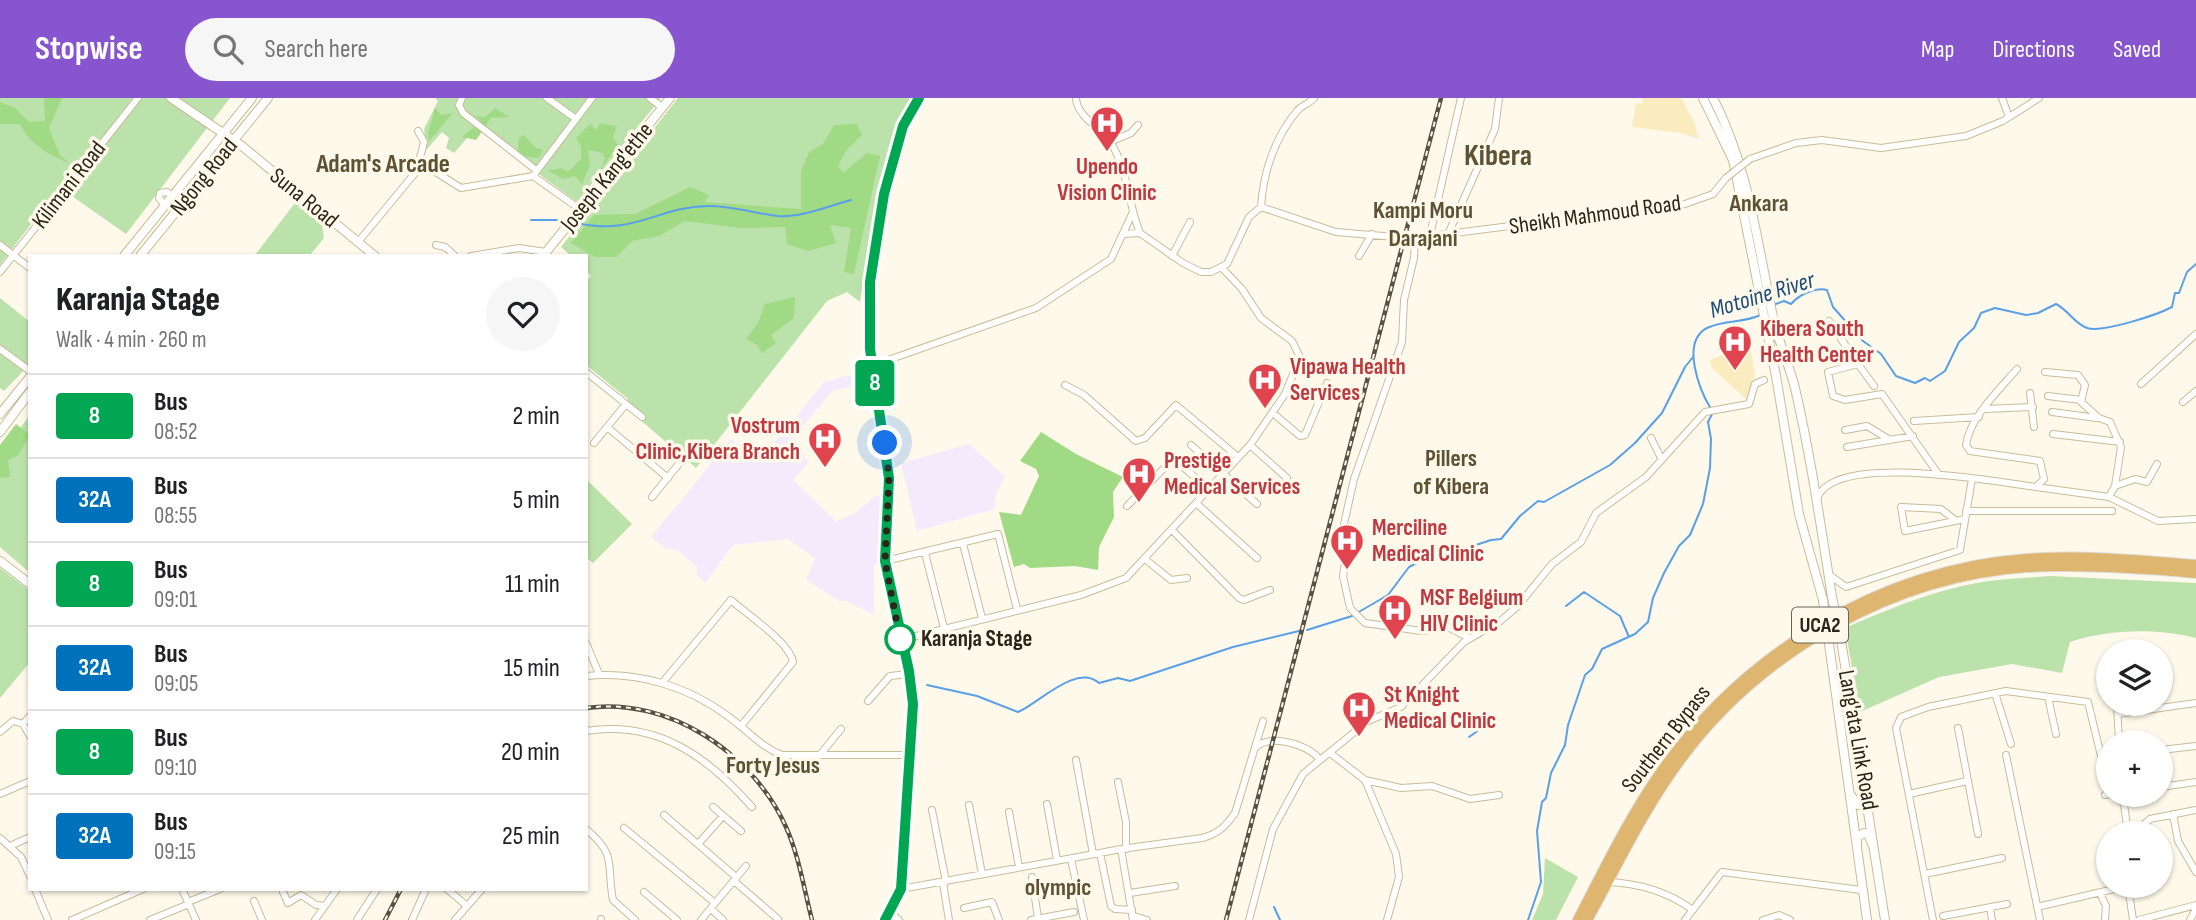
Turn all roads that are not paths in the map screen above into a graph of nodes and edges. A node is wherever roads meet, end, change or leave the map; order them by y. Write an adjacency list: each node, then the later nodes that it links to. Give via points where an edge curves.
1 (138, 98): 48 (street, Kilimani Road)
2 (171, 98): 24 (main road, Suna Road)
3 (252, 98): 24 (main road, Ngong Road)
4 (268, 98): 25 (main road, Ngong Road)
5 (462, 98): 28 (street, via 463,113)
6 (547, 98): 21 (street)
7 (592, 98): 21 (street)
8 (650, 98): 19 (street)
9 (670, 98): 19 (main road, Joseph Kang'ethe)
10 (919, 98): 59 (main road, via 903,126 884,197 870,282)
11 (1076, 98): 26 (street, via 1078,109)
12 (1314, 98): 29 (street, via 1299,107 1281,133)
13 (1461, 98): 37 (street)
14 (1499, 98): 33 (street, via 1495,129)
15 (1703, 98): 54 (main road, via 1732,160)
16 (1713, 98): 54 (main road, via 1748,186)
17 (2002, 98): 20 (street)
18 (2039, 98): 20 (street, Sheikh Mahmoud Road)
19 (663, 108): 30 (main road, Joseph Kang'ethe)
20 (2009, 117): 33 (street, Sheikh Mahmoud Road, bridge, via 1951,139 1881,148 1822,140 1796,144 1750,159 1713,194 1685,204)
21 (576, 119): 28 (street)
22 (1138, 125): 26 (street)
23 (418, 131): 27 (street, via 424,142)
24 (223, 133): 25 (main road, Suna Road); 42 (main road, Ngong Road)
25 (233, 140): 39 (main road, Suna Road); 43 (main road, Ngong Road)
26 (1110, 142): 31 (street, via 1128,183)
27 (417, 169): 28 (street, via 429,168 463,188); 39 (street)
28 (535, 173): 30 (street)
29 (1261, 207): 36 (street, via 1323,229); 52 (street, via 1249,217)
30 (581, 210): 47 (main road, Joseph Kang'ethe)
31 (1132, 214): 34 (street); 35 (street)
32 (1190, 222): 49 (street)
33 (1449, 232): 37 (street, Sheikh Mahmoud Road)
34 (1140, 233): 35 (street); 49 (street)
35 (1123, 234): 59 (street, via 1111,259 1036,309)
36 (1373, 234): 38 (street); 50 (street)
37 (1430, 235): 141 (street, Sheikh Mahmoud Road, via 1415,238 1402,342 1354,479 1344,524 1343,576 1350,608 1374,625 1421,631 1450,628)
38 (1395, 237)
39 (358, 242): 44 (main road, Suna Road)
40 (0, 244): 48 (street)
41 (436, 244): 45 (street)
42 (126, 254)
43 (142, 254)
44 (373, 254)
45 (452, 254)
46 (483, 254): 47 (street, via 519,248)
47 (545, 254)
48 (14, 255): 51 (street); 53 (street, Kilimani Road)
49 (1172, 256): 52 (street, via 1201,272)
50 (1359, 256)
51 (28, 266)
52 (1223, 269): 81 (street, via 1261,318 1292,341 1299,353)
53 (0, 272)
54 (1766, 300): 98 (main road, Lang'ata Link Road); 104 (main road, Lang'ata Link Road, via 1764,322)
55 (1829, 321): 58 (street)
56 (2196, 334): 67 (street)
57 (0, 349): 61 (street)
58 (1858, 364): 69 (street); 91 (street, via 1828,372 1833,396 1845,400 1882,394)
59 (872, 366): 130 (main road, via 888,460)
60 (2017, 369): 78 (street)
61 (28, 370)
62 (2045, 372): 74 (street, via 2078,375 2085,385)
63 (588, 374): 76 (street)
64 (28, 379): 80 (main road)
65 (1763, 380): 102 (street, via 1755,384 1749,404 1705,412)
66 (1327, 383): 81 (street, via 1306,435 1300,436)
67 (2141, 384)
68 (1065, 386): 100 (street, via 1084,395 1136,441 1176,405)
69 (1874, 386)
70 (2196, 391): 75 (street)
71 (2030, 393): 77 (street)
72 (28, 395): 89 (main road)
73 (2048, 396): 74 (street)
74 (2081, 400): 84 (street)
75 (2183, 402)
76 (626, 404): 82 (street); 87 (street)
77 (2033, 407): 78 (street); 86 (street)
78 (1984, 409): 83 (street)
79 (2052, 412): 84 (street)
80 (0, 414)
81 (1274, 414): 97 (street)
82 (642, 417)
83 (1979, 417): 85 (street); 110 (street, via 1967,449 2040,461 2044,479)
84 (2099, 418): 94 (street, via 2110,422)
85 (1914, 421)
86 (2034, 427)
87 (607, 428): 95 (street); 107 (street)
88 (1845, 430): 93 (street, via 1867,426)
89 (0, 432)
90 (2053, 434): 94 (street)
91 (1913, 436): 93 (street); 106 (street)
92 (1651, 438): 102 (street)
93 (1890, 440): 99 (street)
94 (2120, 442): 111 (street)
95 (594, 443)
96 (1191, 445): 105 (street)
97 (1250, 445): 100 (street); 108 (street)
98 (1807, 445): 104 (main road, via 1796,410 1789,407 1785,410); 115 (main road, Lang'ata Link Road)
99 (1847, 447)
100 (1238, 457): 105 (street)
101 (682, 460): 107 (street)
102 (1662, 460): 141 (street, via 1596,513 1581,542 1552,564 1517,607)
103 (2157, 464): 111 (street, via 2147,482 2135,479)
104 (1792, 468): 137 (main road, Lang'ata Link Road, via 1799,514)
105 (1224, 473): 112 (street); 117 (street)
106 (1939, 475): 109 (street); 115 (street, via 1888,470 1828,483)
107 (668, 478): 113 (street)
108 (1287, 478)
109 (1972, 479): 110 (street); 119 (street)
110 (2036, 486): 114 (street)
111 (2115, 486): 114 (street)
112 (1210, 490): 116 (street); 118 (street, via 1171,460)
113 (652, 497)
114 (2109, 497): 122 (street, via 2158,521)
115 (1816, 502): 133 (main road, Lang'ata Link Road)
116 (1197, 504): 124 (street); 127 (street)
117 (1257, 504)
118 (1127, 506)
119 (1966, 511): 120 (street); 121 (street)
120 (2112, 511)
121 (1965, 519): 123 (street); 133 (street, via 1960,550 1846,586)
122 (2196, 519)
123 (1955, 520): 123 (street, via 1905,531 1901,507 1941,509)
124 (1172, 530): 128 (street); 136 (street, via 1239,598)
125 (962, 544): 126 (street); 138 (street, via 998,534); 139 (street)
126 (925, 553): 130 (street); 140 (street)
127 (1257, 558)
128 (1145, 559): 134 (street, via 1171,580); 138 (street, via 1126,579 1106,587)
129 (0, 561): 135 (main road)
130 (885, 561): 142 (main road)
131 (2196, 565): 276 (highway, Southern Bypass / UCA2, via 2057,558 1983,565 1883,594 1818,626 1769,658 1693,731 1636,811)
132 (2196, 573): 219 (highway, Southern Bypass / UCA2, via 2112,566 2024,568 1928,586 1857,614 1774,665 1704,730 1651,803)
133 (1828, 574): 137 (main road, Lang'ata Link Road)
134 (1187, 578)
135 (28, 582)
136 (1270, 590)
137 (1828, 599): 174 (main road, Lang'ata Link Road, bridge, via 1841,640); 175 (main road, Lang'ata Link Road, bridge)
138 (1017, 609): 139 (street)
139 (982, 618): 140 (street)
140 (944, 628): 142 (street)
141 (1469, 638): 168 (street, via 1401,707 1368,722)
142 (900, 640): 145 (main road)
143 (588, 648): 144 (street)
144 (599, 674): 146 (street); 147 (street)
145 (909, 674): 150 (street, via 890,676); 169 (main road, via 913,712)
146 (588, 676)
147 (662, 683): 156 (street, via 695,695); 156 (street, via 731,600 779,641 793,660)
148 (1995, 693): 149 (street); 164 (street); 183 (street, via 1902,717 1896,728)
149 (2048, 696): 161 (street, via 2090,703); 163 (street)
150 (867, 701)
151 (2196, 703): 152 (street)
152 (2173, 706)
153 (28, 718): 155 (street)
154 (1263, 721): 166 (street)
155 (23, 724): 160 (street, via 13,721); 162 (street)
156 (741, 726): 171 (street, via 773,752)
157 (1958, 728): 177 (street)
158 (841, 729): 171 (street)
159 (588, 731): 188 (street, via 629,731 692,750)
160 (0, 732)
161 (2096, 732)
162 (28, 733)
163 (2056, 734)
164 (2011, 744)
165 (2196, 746): 167 (street)
166 (1255, 749): 172 (street, via 1264,742 1279,741); 204 (street, via 1235,813 1218,833)
167 (2173, 749)
168 (1330, 753): 172 (street); 176 (street)
169 (910, 755): 171 (street); 222 (main road)
170 (2006, 755): 245 (street)
171 (819, 756)
172 (1320, 759): 274 (street, via 1296,784 1273,829)
173 (1076, 760): 205 (street)
174 (1863, 768): 175 (main road, via 1862,805 1852,800); 210 (main road, Lang'ata Link Road)
175 (1845, 770): 206 (main road, Lang'ata Link Road)
176 (1365, 780): 184 (street, via 1401,788 1432,786 1470,799); 275 (street, via 1399,866)
177 (1968, 781): 183 (street); 199 (street)
178 (28, 782): 182 (street)
179 (1118, 782): 204 (street, via 1126,822)
180 (2196, 782): 181 (street)
181 (2173, 785)
182 (0, 794)
183 (1909, 794): 216 (street)
184 (1499, 795)
185 (1047, 804): 209 (street)
186 (969, 806): 215 (street)
187 (713, 807): 194 (street)
188 (752, 807)
189 (932, 810): 220 (street)
190 (2196, 810): 192 (street)
191 (1009, 812): 212 (street)
192 (2173, 814): 195 (street); 214 (street, via 2178,841)
193 (664, 815): 202 (street)
194 (723, 816): 198 (street); 202 (street)
195 (2148, 821)
196 (625, 828): 244 (street)
197 (588, 831): 265 (street, via 610,855 613,900)
198 (741, 831)
199 (1979, 834)
200 (0, 838): 203 (street)
201 (28, 838): 203 (street)
202 (698, 844): 218 (street)
203 (10, 846): 213 (street)
204 (1124, 849): 205 (street); 235 (street)
205 (1096, 853): 208 (street); 251 (street, via 1111,906)
206 (1856, 853): 210 (main road, via 1857,838 1868,835); 223 (main road, Lang'ata Link Road)
207 (2002, 858): 216 (street)
208 (1071, 859): 209 (street); 272 (street)
209 (1057, 860): 212 (street)
210 (1877, 861): 282 (main road, Lang'ata Link Road)
211 (746, 866): 218 (street)
212 (1020, 867): 215 (street)
213 (28, 872)
214 (2196, 872)
215 (982, 874): 220 (street)
216 (1925, 874): 283 (street)
217 (1032, 877): 255 (street)
218 (735, 879): 244 (street); 254 (street)
219 (1607, 882): 249 (street, via 1651,888); 277 (highway, Southern Bypass / UCA2)
220 (944, 883): 222 (street); 270 (street)
221 (1175, 886): 235 (street)
222 (901, 889): 252 (main road)
223 (1861, 890): 249 (street, via 1722,872); 281 (main road, Lang'ata Link Road)
224 (36, 891): 256 (street)
225 (136, 891): 257 (street)
226 (183, 891): 240 (street)
227 (215, 891): 240 (street)
228 (336, 891): 242 (street)
229 (376, 891): 262 (street)
230 (425, 891): 263 (street)
231 (449, 891): 243 (street)
232 (480, 891): 243 (street)
233 (283, 892): 242 (street, via 288,903 301,895)
234 (644, 892): 266 (street)
235 (1130, 893): 251 (street)
236 (2096, 894): 245 (street)
237 (2102, 898): 286 (street)
238 (2130, 898): 287 (street)
239 (254, 901): 260 (street)
240 (188, 903): 258 (street); 259 (street)
241 (2007, 904): 248 (street)
242 (325, 906): 261 (street)
243 (467, 906): 264 (street)
244 (713, 906): 267 (street); 268 (street)
245 (2037, 907): 285 (street)
246 (2196, 907): 288 (street); 289 (street)
247 (964, 908): 271 (street, via 992,902)
248 (1990, 908): 253 (street); 284 (street)
249 (1693, 910): 278 (street)
250 (1074, 912): 255 (street)
251 (1133, 915): 273 (street)
252 (888, 916): 269 (street)
253 (1943, 916)
254 (778, 919)
255 (1035, 919)
256 (48, 920)
257 (72, 920)
258 (150, 920)
259 (196, 920)
260 (262, 920)
261 (315, 920)
262 (357, 920)
263 (412, 920)
264 (454, 920)
265 (635, 920)
266 (677, 920)
267 (701, 920)
268 (723, 920)
269 (899, 920)
270 (949, 920)
271 (999, 920)
272 (1084, 920)
273 (1147, 920)
274 (1250, 920)
275 (1387, 920)
276 (1578, 920)
277 (1587, 920)
278 (1685, 920)
279 (1763, 920): 280 (street, via 1779,915)
280 (1790, 920)
281 (1867, 920)
282 (1885, 920)
283 (1933, 920)
284 (1993, 920)
285 (2040, 920)
286 (2105, 920)
287 (2133, 920)
288 (2138, 920)
289 (2190, 920)

